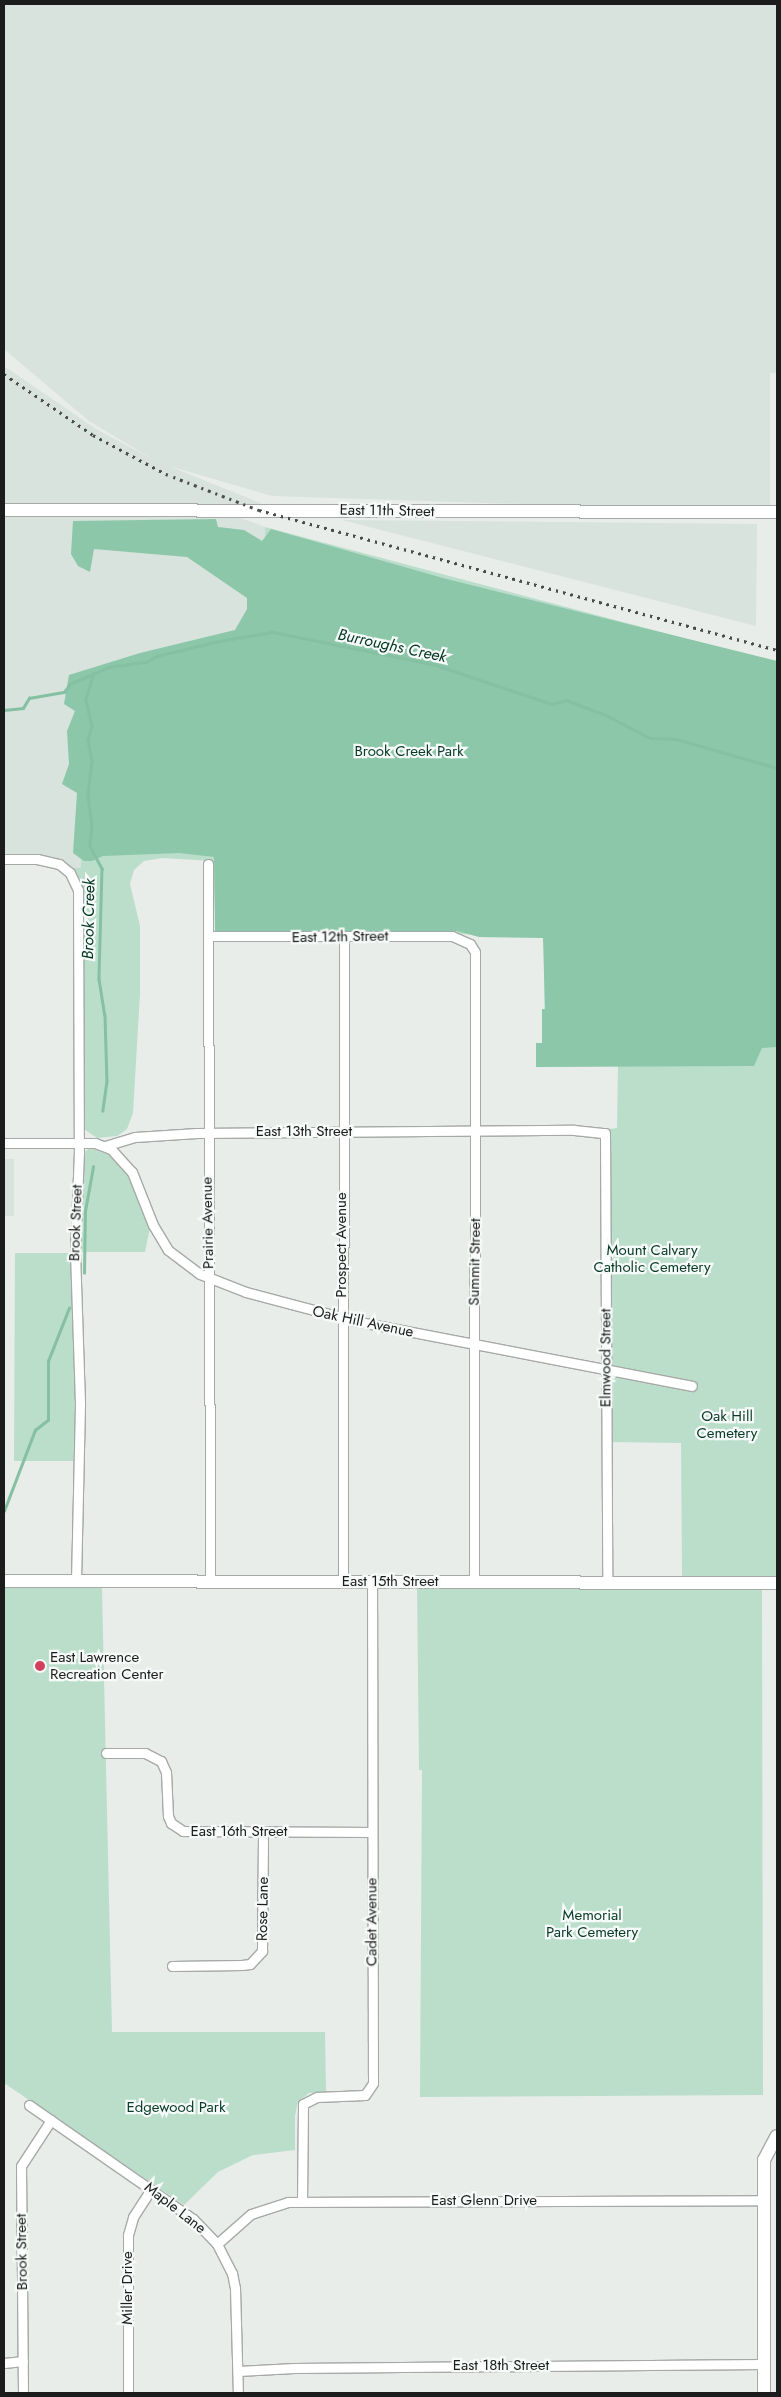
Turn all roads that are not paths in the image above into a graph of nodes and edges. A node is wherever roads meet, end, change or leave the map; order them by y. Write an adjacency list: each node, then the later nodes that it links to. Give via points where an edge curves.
1 (4, 510): 2 (street, East 11th Street)
2 (774, 512)
3 (4, 859): 13 (street, Brook Street, via 46,860 65,868 78,890)
4 (208, 864): 5 (street, Prairie Avenue)
5 (209, 936): 6 (street, East 12th Street); 10 (street, Prairie Avenue)
6 (344, 937): 7 (street, East 12th Street, via 452,936); 9 (street, Prospect Avenue)
7 (470, 944): 8 (street, Summit Street, via 476,959)
8 (475, 1131): 9 (street, East 13th Street); 11 (street, East 13th Street, via 574,1130); 17 (street, Summit Street)
9 (342, 1132): 10 (street, East 13th Street); 16 (street, Prospect Avenue)
10 (208, 1133): 14 (street, East 13th Street, via 134,1137); 15 (street, Prairie Avenue)
11 (605, 1133): 18 (street, Elmwood Street)
12 (4, 1143): 13 (street, East 13th Street)
13 (79, 1143): 14 (street, East 13th Street); 21 (street, Brook Street, via 75,1252 80,1405)
14 (105, 1146): 15 (street, Oak Hill Avenue, via 119,1154 132,1172 156,1231 168,1250)
15 (209, 1278): 16 (street, Oak Hill Avenue, via 280,1303); 22 (street, Prairie Avenue)
16 (343, 1319): 17 (street, Oak Hill Avenue); 23 (street, Prospect Avenue)
17 (474, 1345): 18 (street, Oak Hill Avenue); 25 (street, Summit Street)
18 (606, 1369): 19 (street, Oak Hill Avenue); 26 (street, Elmwood Street)
19 (692, 1386)
20 (4, 1582): 21 (street, East 15th Street)
21 (76, 1582): 22 (street, East 15th Street)
22 (210, 1582): 23 (street, East 15th Street)
23 (343, 1582): 24 (street, East 15th Street)
24 (372, 1582): 25 (street, East 15th Street); 30 (street, Cadet Avenue)
25 (474, 1582): 26 (street, East 15th Street)
26 (607, 1582): 27 (street, East 15th Street)
27 (777, 1583)
28 (106, 1753): 29 (street, East 16th Street, via 145,1753 161,1761 166,1772 168,1816 171,1823 183,1831)
29 (263, 1832): 30 (street, East 16th Street); 31 (street, Rose Lane, via 262,1951 250,1964)
30 (372, 1832): 37 (street, Cadet Avenue, via 373,2083 365,2095 317,2097 303,2104)
31 (172, 1966)
32 (30, 2105): 33 (street, Maple Lane)
33 (51, 2120): 35 (street, Maple Lane); 39 (street, Brook Street, via 21,2166)
34 (777, 2136): 36 (street, via 764,2160)
35 (151, 2189): 38 (street, Maple Lane, via 193,2219); 44 (street, Miller Drive, via 132,2217 128,2236)
36 (764, 2200): 37 (street, East Glenn Drive); 41 (street)
37 (302, 2202): 38 (street, East Glenn Drive, via 276,2204 251,2214)
38 (217, 2244): 42 (street, Maple Lane, via 236,2288)
39 (23, 2361): 40 (street); 43 (street, Brook Street)
40 (4, 2363)
41 (764, 2364): 42 (street, East 18th Street); 46 (street)
42 (238, 2371): 45 (street, Maple Lane)
43 (23, 2393)
44 (128, 2393)
45 (238, 2393)
46 (764, 2393)

